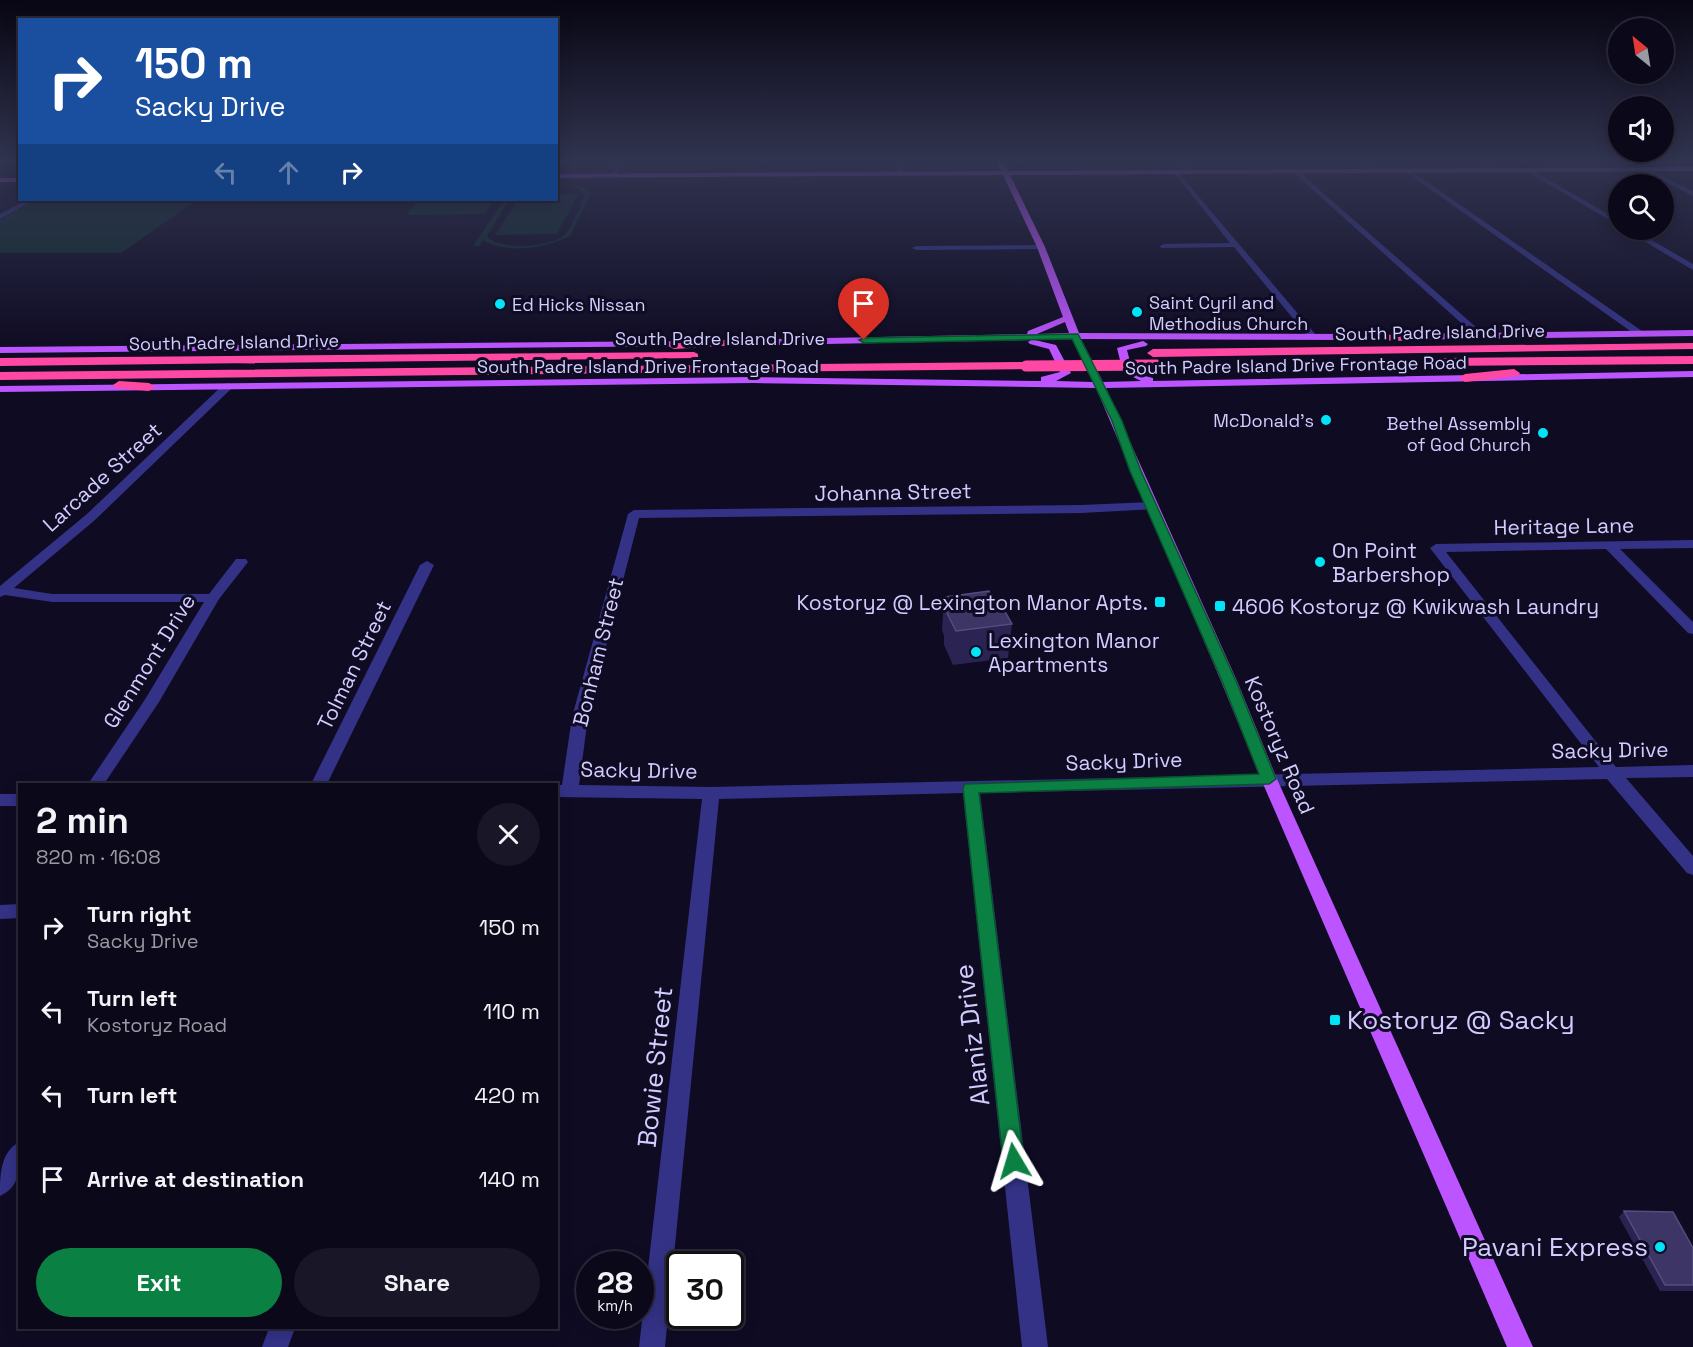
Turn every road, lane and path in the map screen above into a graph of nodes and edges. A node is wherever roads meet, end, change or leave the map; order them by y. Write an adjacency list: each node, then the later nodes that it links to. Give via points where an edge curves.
1 (1029, 223): 8 (main road, Kostoryz Road)
2 (1218, 223): 6 (street)
3 (1353, 223): 18 (street)
4 (1482, 223): 12 (street)
5 (1646, 240): 10 (street)
6 (1237, 245): 7 (street); 16 (street)
7 (1164, 246)
8 (1041, 247): 9 (street); 11 (main road, Kostoryz Road)
9 (916, 248)
10 (1693, 267)
11 (1068, 318): 14 (main road, Kostoryz Road); 19 (main road)
12 (1639, 333): 13 (main road, South Padre Island Drive Frontage Road); 18 (main road, South Padre Island Drive Frontage Road)
13 (1693, 333)
14 (1075, 336): 15 (main road, South Padre Island Drive Frontage Road); 19 (main road, South Padre Island Drive Frontage Road); 36 (main road, Kostoryz Road)
15 (1281, 337): 16 (main road, South Padre Island Drive Frontage Road); 35 (main road, via 1257,343 1132,344 1122,348 1127,370 1137,377)
16 (1313, 337): 17 (main road, South Padre Island Drive Frontage Road)
17 (1343, 337): 18 (main road, South Padre Island Drive Frontage Road); 21 (highway)
18 (1482, 337)
19 (1007, 338): 20 (main road, South Padre Island Drive Frontage Road); 34 (main road, via 1053,347 1066,373 1053,379)
20 (732, 343): 22 (main road, South Padre Island Drive Frontage Road); 25 (highway)
21 (1693, 345): 26 (highway, South Padre Island Drive)
22 (0, 350)
23 (897, 355): 27 (highway, South Padre Island Drive)
24 (734, 356): 25 (highway, South Padre Island Drive)
25 (270, 359): 29 (highway, South Padre Island Drive)
26 (1155, 359): 27 (highway, South Padre Island Drive, bridge); 28 (highway, South Padre Island Drive)
27 (1026, 360): 32 (highway, South Padre Island Drive)
28 (1693, 360)
29 (0, 362)
30 (1693, 368): 33 (highway)
31 (1693, 374): 33 (main road, South Padre Island Drive Frontage Road)
32 (0, 376)
33 (1465, 378): 35 (main road, South Padre Island Drive Frontage Road)
34 (898, 383): 36 (main road, South Padre Island Drive Frontage Road); 37 (main road, South Padre Island Drive Frontage Road, via 753,380)
35 (1164, 384): 36 (main road, South Padre Island Drive Frontage Road)
36 (1098, 385): 40 (main road, Kostoryz Road)
37 (228, 386): 38 (main road, South Padre Island Drive Frontage Road); 46 (street, Larcade Street, via 91,517)
38 (149, 387): 39 (highway)
39 (0, 388)
40 (1152, 506): 41 (street, Johanna Street); 51 (main road, Kostoryz Road)
41 (633, 514): 55 (street, Bonham Street)
42 (1609, 544): 43 (street, Heritage Lane); 48 (street); 50 (street, Heritage Lane, via 1436,548)
43 (1693, 544)
44 (241, 562): 47 (street, Glenmont Drive)
45 (427, 565): 53 (street, Tolman Street)
46 (1, 592): 47 (street, via 51,598)
47 (213, 598): 52 (street, Glenmont Drive)
48 (1693, 630)
49 (1693, 771): 50 (street, Sacky Drive)
50 (1611, 772): 51 (street, Sacky Drive); 59 (street)
51 (1269, 779): 54 (street, Sacky Drive); 68 (main road, Kostoryz Road)
52 (97, 783)
53 (319, 783)
54 (971, 788): 56 (street, Sacky Drive); 67 (street, Alaniz Drive)
55 (563, 791): 56 (street, Sacky Drive)
56 (711, 793): 66 (street, Bowie Street)
57 (0, 800): 58 (street)
58 (18, 800)
59 (1693, 868)
60 (18, 911): 61 (street)
61 (0, 912)
62 (18, 1156): 63 (street)
63 (0, 1185)
64 (282, 1329): 65 (street)
65 (275, 1347)
66 (652, 1347)
67 (1035, 1347)
68 (1521, 1347)

